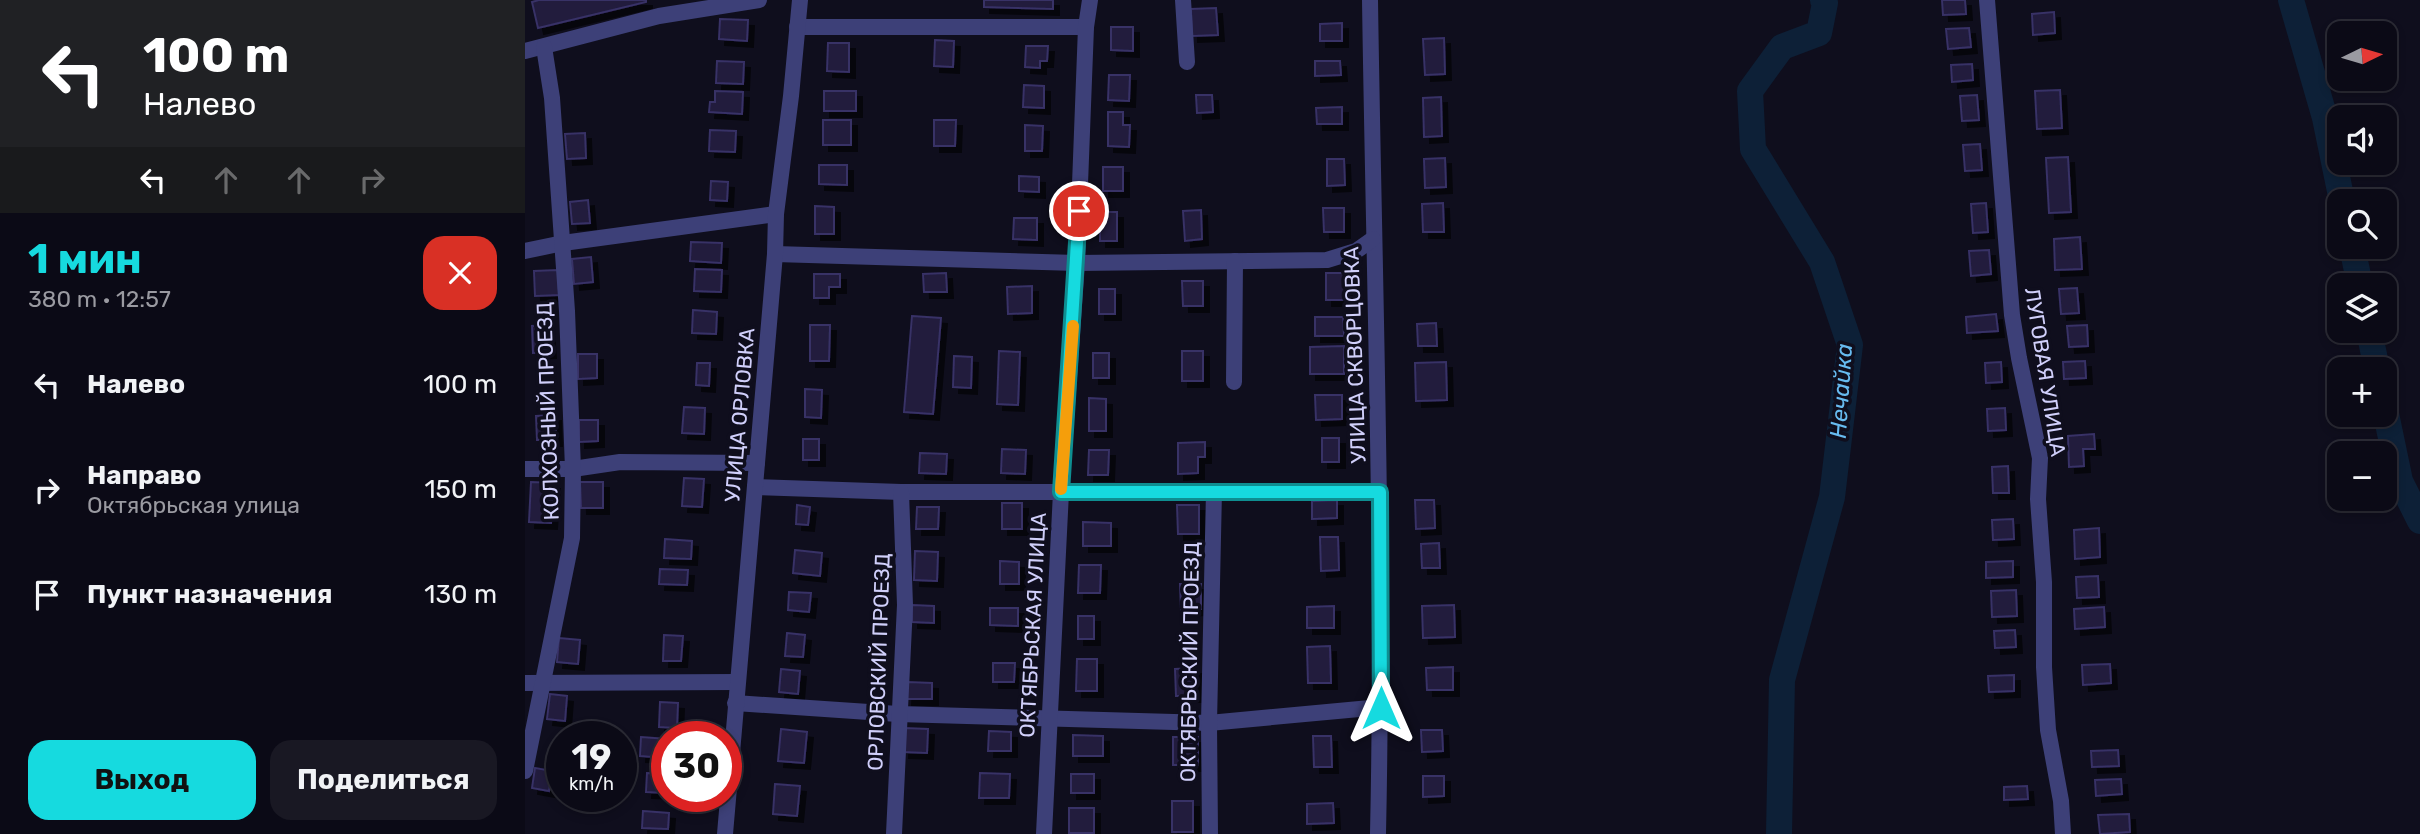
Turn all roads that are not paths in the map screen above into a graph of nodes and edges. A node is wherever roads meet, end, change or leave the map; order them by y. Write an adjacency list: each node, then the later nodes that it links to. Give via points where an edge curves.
1 (759, 0): 7 (street)
2 (800, 0): 8 (street, УЛИЦА ОРЛОВКА)
3 (1090, 0): 9 (street, ОКТЯБРЬСКАЯ УЛИЦА)
4 (1183, 0): 12 (street)
5 (1370, 0): 14 (street, УЛИЦА СКВОРЦОВКА)
6 (1987, 0): 43 (street, ЛУГОВАЯ УЛИЦА, via 2012,315 2040,458 2048,730)
7 (657, 8): 10 (street)
8 (797, 27): 9 (street); 13 (street, УЛИЦА ОРЛОВКА)
9 (1086, 27): 19 (street, ОКТЯБРЬСКАЯ УЛИЦА)
10 (544, 47): 11 (street); 15 (street, КОЛХОЗНЫЙ ПРОЕЗД)
11 (525, 51)
12 (1187, 62)
13 (775, 214): 15 (street); 17 (street, УЛИЦА ОРЛОВКА)
14 (1373, 239): 18 (street, via 1356,251 1327,260); 28 (street, УЛИЦА СКВОРЦОВКА)
15 (563, 243): 16 (street); 23 (street, КОЛХОЗНЫЙ ПРОЕЗД)
16 (525, 251)
17 (775, 254): 19 (street); 21 (street, УЛИЦА ОРЛОВКА)
18 (1235, 261): 19 (street); 20 (street)
19 (1077, 263): 27 (street, ОКТЯБРЬСКАЯ УЛИЦА)
20 (1234, 382)
21 (757, 463): 23 (street, via 619,462); 24 (street, УЛИЦА ОРЛОВКА)
22 (525, 469): 23 (street)
23 (573, 469): 31 (street, КОЛХОЗНЫЙ ПРОЕЗД, via 572,538)
24 (755, 487): 26 (street); 29 (street, УЛИЦА ОРЛОВКА)
25 (1214, 491): 27 (street); 28 (street); 36 (street, ОКТЯБРЬСКИЙ ПРОЕЗД)
26 (901, 492): 27 (street); 34 (street, ОРЛОВСКИЙ ПРОЕЗД, via 905,605)
27 (1061, 492): 35 (street, ОКТЯБРЬСКАЯ УЛИЦА)
28 (1380, 492): 33 (street, УЛИЦА СКВОРЦОВКА)
29 (737, 681): 31 (street); 32 (street, УЛИЦА ОРЛОВКА)
30 (525, 682): 31 (street)
31 (542, 682): 37 (street, КОЛХОЗНЫЙ ПРОЕЗД)
32 (735, 703): 34 (street); 38 (street, УЛИЦА ОРЛОВКА)
33 (1381, 708): 36 (street); 42 (street, УЛИЦА СКВОРЦОВКА)
34 (898, 715): 35 (street); 39 (street, ОРЛОВСКИЙ ПРОЕЗД)
35 (1049, 720): 36 (street); 40 (street, ОКТЯБРЬСКАЯ УЛИЦА)
36 (1209, 723): 41 (street, ОКТЯБРЬСКИЙ ПРОЕЗД)
37 (525, 771)
38 (725, 834)
39 (894, 834)
40 (1044, 834)
41 (1210, 834)
42 (1378, 834)
43 (2063, 834)

